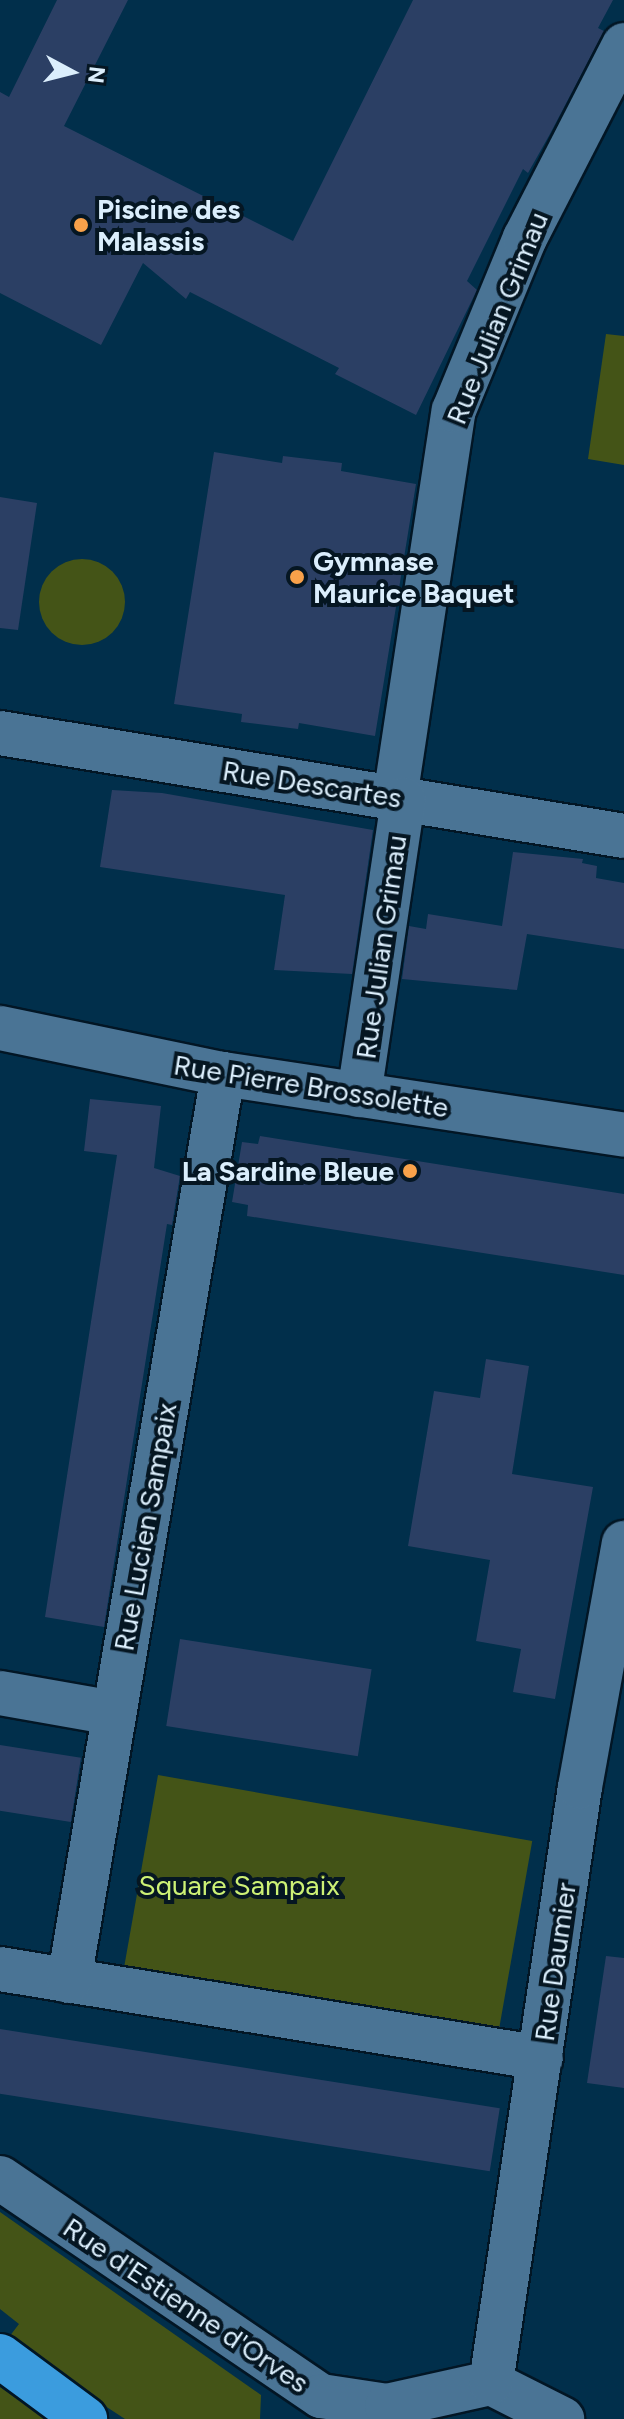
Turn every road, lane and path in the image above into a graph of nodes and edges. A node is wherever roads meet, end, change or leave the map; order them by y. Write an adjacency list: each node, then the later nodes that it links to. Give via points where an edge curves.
1 (624, 45): 3 (street, Rue Julian Grimau, via 525,238 454,410)
2 (0, 733): 3 (street, Rue Descartes)
3 (399, 799): 4 (street, Rue Descartes); 7 (street, Rue Julian Grimau)
4 (624, 836)
5 (0, 1028): 6 (street, Rue Pierre Brossolette)
6 (223, 1074): 7 (street, Rue Pierre Brossolette); 11 (street, Rue Lucien Sampaix)
7 (359, 1095): 8 (street, Rue Pierre Brossolette)
8 (624, 1135)
9 (624, 1543): 14 (street, Rue Daumier, via 580,1787)
10 (0, 1693): 11 (street)
11 (113, 1713): 13 (street, Rue Lucien Sampaix)
12 (0, 1969): 13 (street)
13 (69, 1981): 14 (street)
14 (541, 2058): 17 (street, Rue Daumier)
15 (0, 2178): 17 (street, Rue d'Estienne d'Orves, via 321,2396 387,2406)
16 (0, 2356): 18 (highway)
17 (491, 2383): 19 (street)
18 (85, 2419)
19 (562, 2419)

